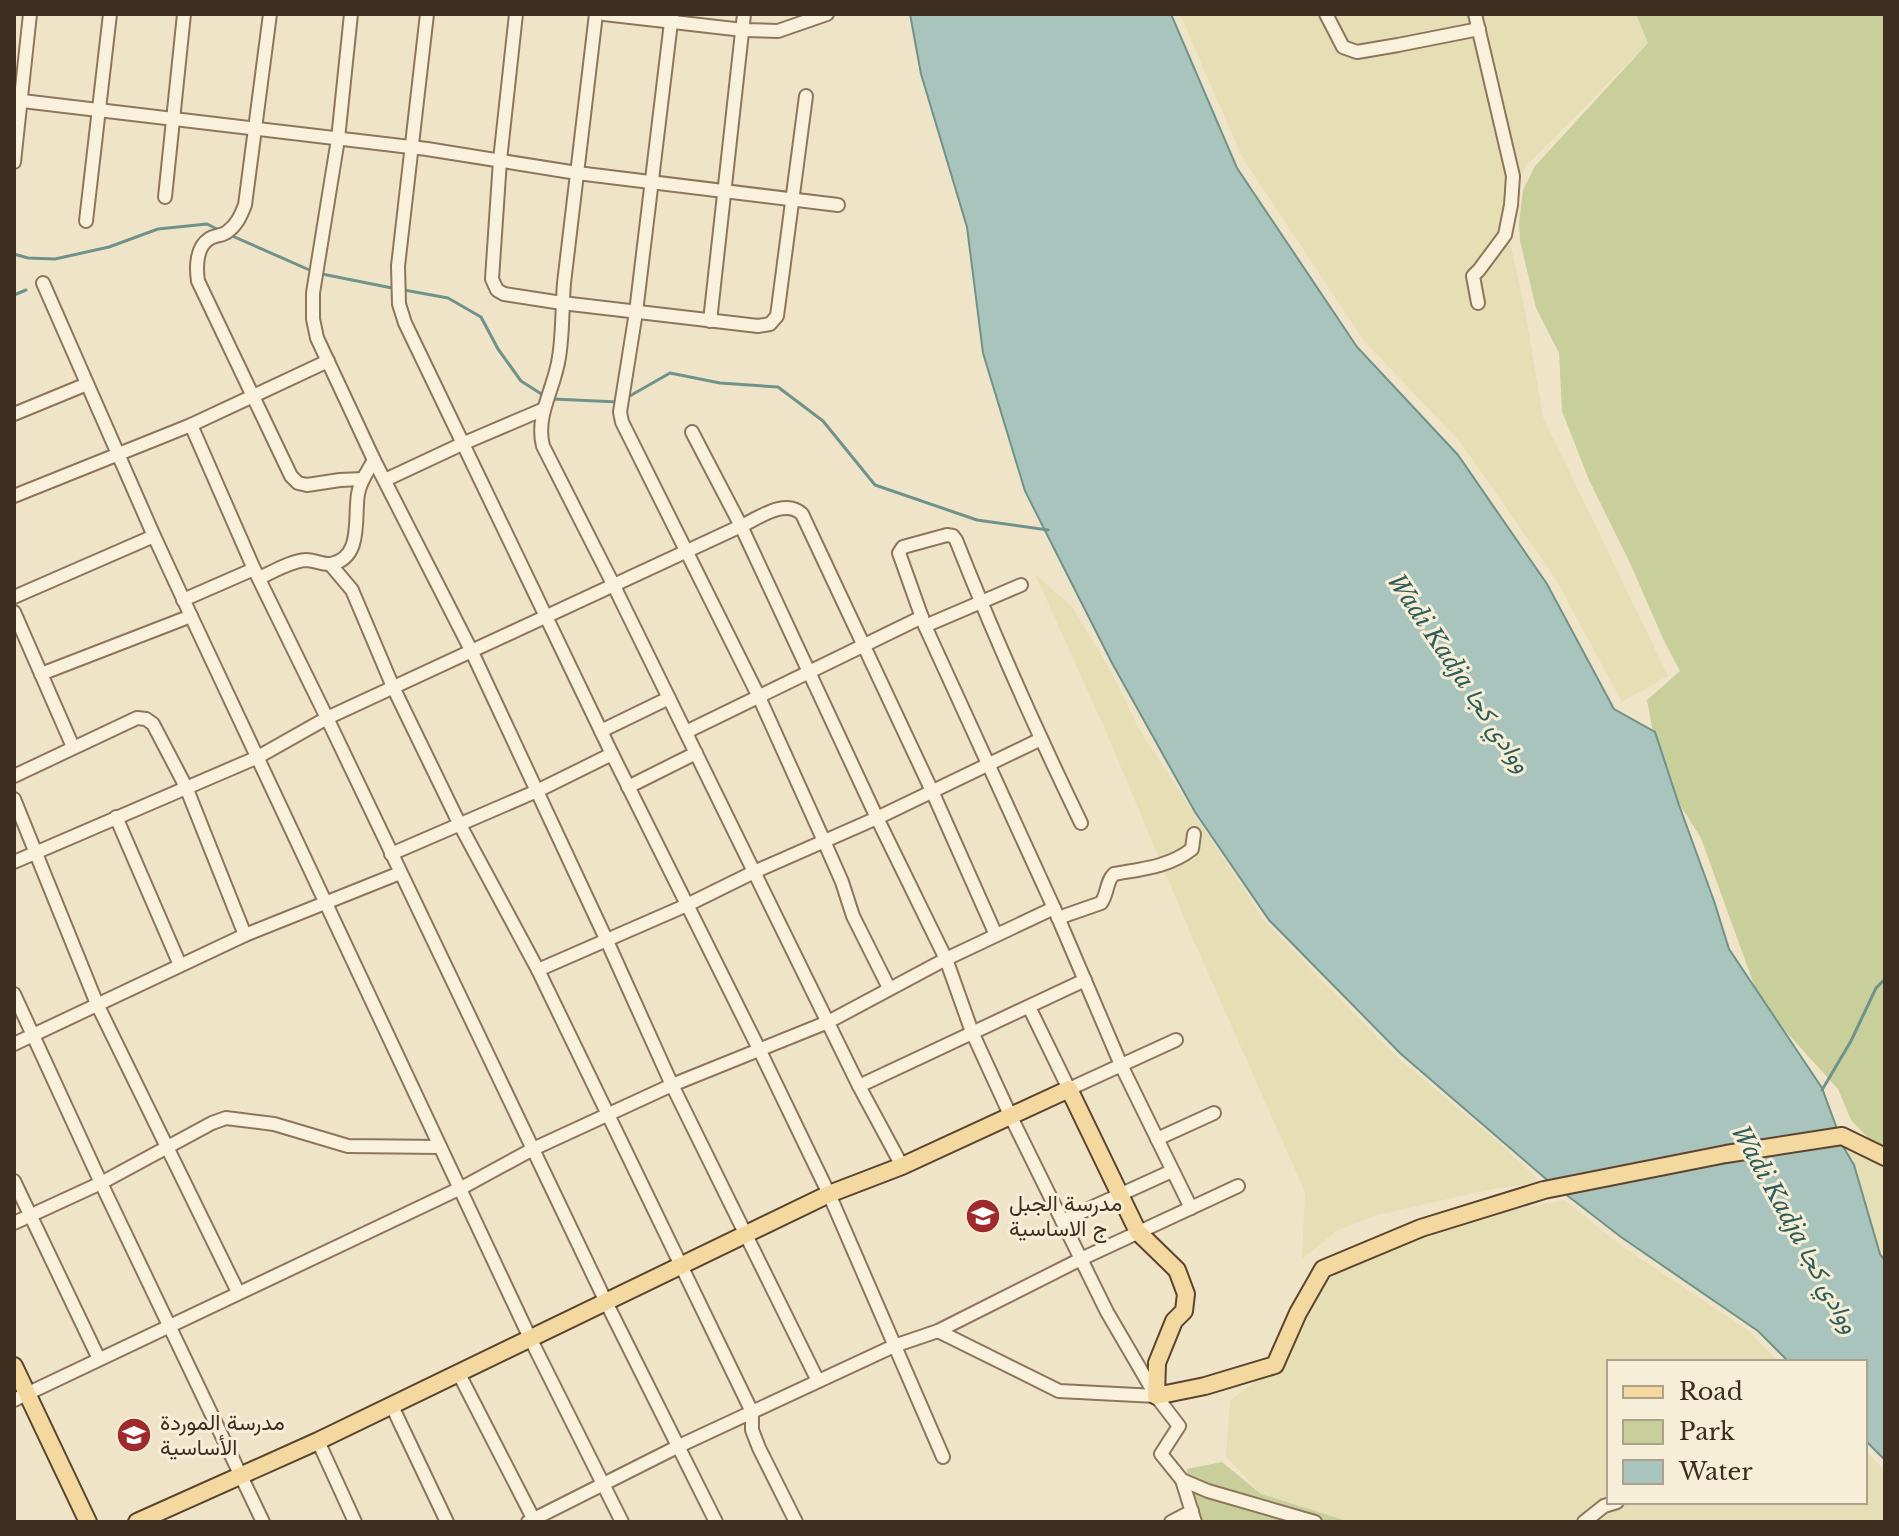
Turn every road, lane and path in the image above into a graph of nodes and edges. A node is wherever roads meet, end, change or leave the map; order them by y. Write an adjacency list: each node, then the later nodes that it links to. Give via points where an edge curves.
1 (30, 14): 18 (street)
2 (110, 14): 19 (street)
3 (184, 14): 20 (street)
4 (270, 14): 21 (street)
5 (351, 14): 22 (street)
6 (427, 14): 23 (street)
7 (516, 14): 24 (street)
8 (596, 14): 26 (street)
9 (604, 14): 14 (street)
10 (744, 14): 16 (street)
11 (827, 14): 16 (street, via 778,31)
12 (1326, 14): 15 (street, via 1343,47 1357,52)
13 (1475, 14): 15 (street)
14 (671, 18): 16 (street); 27 (street)
15 (1479, 29): 35 (street, via 1513,176 1505,235 1473,276)
16 (743, 30): 28 (street)
17 (806, 96): 30 (street)
18 (17, 101): 19 (street); 25 (street)
19 (99, 111): 20 (street); 32 (street)
20 (173, 120): 21 (street); 29 (street)
21 (255, 129): 22 (street); 40 (street, via 238,222 202,246 197,265 198,281)
22 (338, 139): 23 (street); 38 (street, via 313,293 317,338)
23 (410, 147): 24 (street); 46 (street, via 399,304)
24 (500, 160): 26 (street); 34 (street, via 492,279 504,294)
25 (14, 162)
26 (577, 173): 27 (street); 34 (street)
27 (650, 181): 28 (street); 36 (street)
28 (724, 190): 30 (street); 37 (street)
29 (165, 197)
30 (792, 198): 31 (street); 37 (street, via 777,316 758,326)
31 (838, 205)
32 (86, 221)
33 (43, 283): 39 (street)
34 (562, 303): 36 (street); 42 (street, via 560,355)
35 (1478, 303)
36 (636, 312): 37 (street); 54 (street, via 622,422)
37 (710, 321)
38 (328, 361): 40 (street); 48 (street)
39 (87, 384): 43 (street); 47 (street)
40 (254, 395): 44 (street); 49 (street, via 298,483)
41 (14, 398): 43 (street)
42 (544, 409): 46 (street); 57 (street, via 543,446)
43 (17, 413)
44 (191, 425): 47 (street); 56 (street)
45 (692, 432): 52 (street)
46 (462, 444): 50 (street); 64 (street)
47 (118, 455): 51 (street); 53 (street)
48 (374, 460): 49 (street); 50 (street)
49 (363, 479): 55 (street, via 354,545 348,556)
50 (385, 480): 67 (street)
51 (14, 496)
52 (741, 526): 54 (street); 66 (street, via 783,507 797,509); 68 (street)
53 (154, 536): 59 (street); 60 (street)
54 (685, 551): 57 (street); 71 (street)
55 (330, 564): 56 (street, via 305,560); 70 (street, via 352,590)
56 (256, 574): 60 (street); 73 (street)
57 (613, 584): 64 (street); 72 (street)
58 (1021, 585): 61 (street)
59 (14, 597)
60 (183, 600): 63 (street)
61 (980, 602): 65 (street); 65 (street, via 953,536 903,547 899,553); 76 (street)
62 (14, 612): 69 (street)
63 (191, 616): 69 (street); 80 (street)
64 (545, 616): 67 (street); 74 (street)
65 (924, 621): 66 (street); 81 (street)
66 (864, 646): 68 (street); 86 (street)
67 (471, 650): 70 (street); 85 (street)
68 (810, 672): 71 (street); 89 (street)
69 (41, 674): 77 (street)
70 (393, 687): 73 (street); 91 (street)
71 (759, 697): 75 (street); 93 (street)
72 (669, 698): 74 (street); 75 (street)
73 (327, 718): 80 (street); 95 (street)
74 (601, 731): 79 (street)
75 (686, 732): 78 (street)
76 (1041, 739): 81 (street); 90 (street)
77 (73, 747): 82 (street); 83 (street, via 137,718 146,719)
78 (696, 753): 84 (street); 97 (street)
79 (612, 754): 84 (street); 85 (street)
80 (258, 757): 83 (street); 99 (street)
81 (988, 765): 86 (street); 101 (street)
82 (14, 776)
83 (186, 787): 88 (street); 102 (street)
84 (628, 787): 100 (street)
85 (537, 791): 91 (street); 104 (street)
86 (932, 791): 89 (street); 103 (street)
87 (14, 799): 94 (street)
88 (116, 817): 94 (street); 106 (street)
89 (877, 818): 93 (street); 105 (street)
90 (1081, 823)
91 (460, 825): 95 (street); 107 (street)
92 (1194, 834): 101 (street, via 1192,849 1182,857 1114,874 1101,903)
93 (824, 841): 97 (street); 109 (street)
94 (36, 851): 96 (street); 111 (street)
95 (391, 854): 98 (street)
96 (14, 862)
97 (754, 872): 100 (street); 113 (street)
98 (400, 873): 99 (street); 129 (street)
99 (325, 902): 102 (street); 128 (street)
100 (687, 905): 104 (street); 118 (street)
101 (1056, 913): 103 (street); 108 (street)
102 (245, 935): 106 (street)
103 (996, 935): 105 (street)
104 (607, 941): 107 (street); 120 (street)
105 (946, 959): 109 (street); 114 (street)
106 (180, 965): 111 (street)
107 (538, 970): 124 (street)
108 (1085, 980): 112 (street); 119 (street)
109 (889, 988): 113 (street)
110 (14, 994): 115 (street)
111 (97, 1004): 115 (street); 127 (street)
112 (1029, 1007): 114 (street); 122 (street)
113 (828, 1022): 118 (street); 121 (street)
114 (972, 1032): 121 (street); 125 (street)
115 (32, 1034): 117 (street); 134 (street)
116 (1176, 1040): 119 (street)
117 (14, 1044)
118 (760, 1051): 120 (street); 138 (street)
119 (1121, 1065): 122 (street); 126 (street)
120 (672, 1085): 124 (street); 144 (street)
121 (859, 1086): 131 (street)
122 (1069, 1089): 125 (main road); 137 (main road)
123 (1214, 1113): 126 (street)
124 (609, 1115): 129 (street); 146 (street)
125 (1011, 1117): 131 (main road); 141 (street)
126 (1157, 1139): 132 (street)
127 (167, 1147): 128 (street, via 226,1118 274,1124 348,1146); 134 (street); 147 (street)
128 (440, 1147): 136 (street)
129 (533, 1149): 136 (street); 148 (street)
130 (1885, 1157): 157 (main road, via 1842,1136 1544,1190 1421,1228 1323,1269 1275,1365)
131 (902, 1166): 138 (main road)
132 (1172, 1171): 137 (street); 139 (street)
133 (14, 1181): 140 (street)
134 (101, 1183): 140 (street); 149 (street)
135 (1238, 1186): 139 (street)
136 (459, 1188): 147 (street); 151 (street)
137 (1120, 1193): 141 (street); 143 (main road)
138 (829, 1194): 144 (main road); 152 (street)
139 (1191, 1208): 143 (street)
140 (31, 1215): 142 (street); 153 (street)
141 (1062, 1221): 145 (street)
142 (14, 1223)
143 (1138, 1232): 145 (street); 157 (main road, via 1177,1270 1186,1294 1184,1311 1174,1321 1157,1363)
144 (746, 1235): 146 (main road); 156 (street)
145 (1081, 1259): 150 (street); 157 (street)
146 (683, 1266): 148 (main road); 160 (street)
147 (238, 1292): 149 (street)
148 (606, 1302): 151 (main road); 162 (street)
149 (169, 1325): 153 (street); 164 (street)
150 (938, 1331): 152 (street); 157 (street, via 1059,1391)
151 (530, 1338): 155 (main road); 166 (street)
152 (894, 1346): 156 (street); 163 (street)
153 (99, 1359): 158 (street)
154 (14, 1366): 158 (main road)
155 (458, 1372): 159 (main road); 169 (street)
156 (818, 1381): 160 (street)
157 (1156, 1396): 165 (street, via 1179,1426 1161,1454)
158 (21, 1397): 170 (main road)
159 (391, 1404): 161 (main road); 174 (street)
160 (752, 1412): 162 (street); 177 (street, via 759,1448)
161 (318, 1441): 164 (main road); 173 (street)
162 (679, 1446): 166 (street); 176 (street)
163 (943, 1457)
164 (242, 1475): 171 (main road); 172 (street)
165 (1182, 1480): 168 (street); 179 (street)
166 (604, 1485): 169 (street); 175 (street)
167 (1610, 1504): 180 (street)
168 (1193, 1517): 178 (street)
169 (532, 1521)
170 (88, 1522)
171 (137, 1522)
172 (263, 1522)
173 (355, 1522)
174 (447, 1522)
175 (622, 1522)
176 (716, 1522)
177 (796, 1522)
178 (1171, 1522)
179 (1315, 1522)
180 (1584, 1522)

